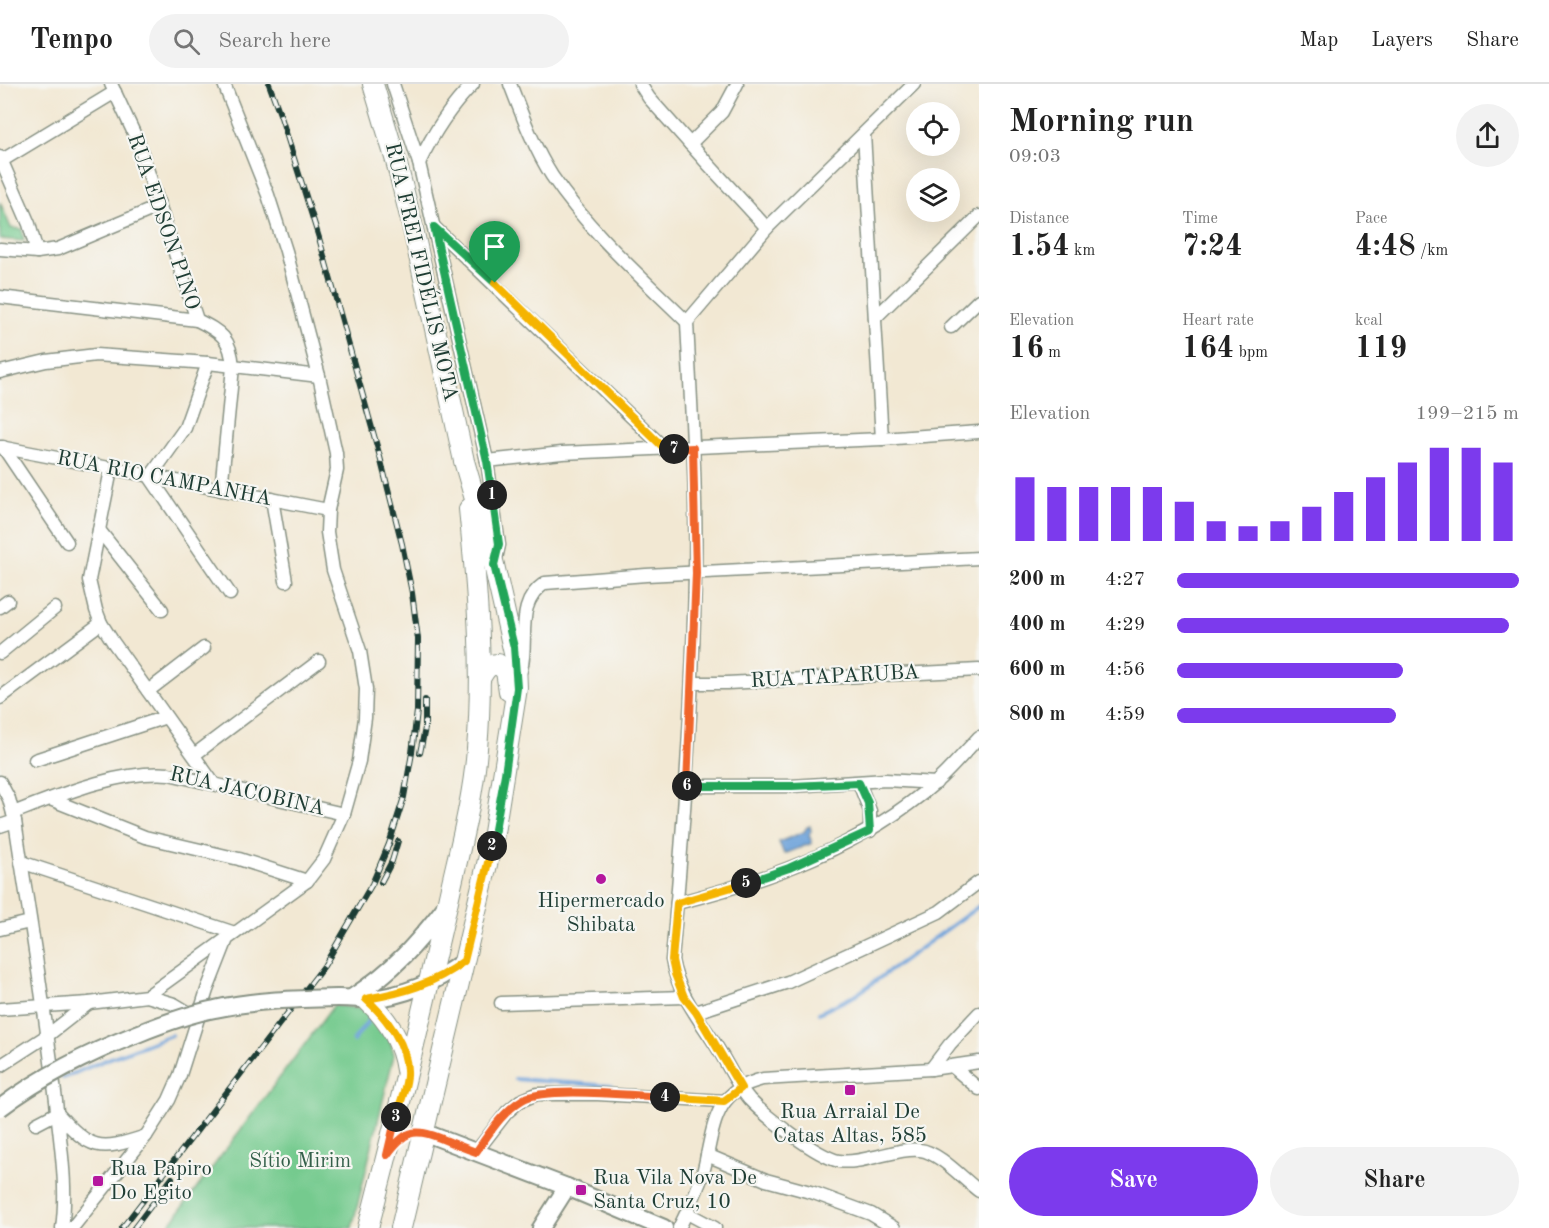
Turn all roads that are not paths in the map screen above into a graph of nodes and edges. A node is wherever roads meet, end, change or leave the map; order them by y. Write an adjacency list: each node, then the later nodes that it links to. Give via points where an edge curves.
1 (224, 84): 29 (street, via 268,195)
2 (373, 84): 35 (main road, RUA FREI FIDÉLIS MOTA, via 412,224)
3 (393, 84): 13 (street, RUA FREI FIDÉLIS MOTA)
4 (473, 84): 13 (street, via 431,136)
5 (510, 84): 24 (street, via 558,184 602,237)
6 (640, 84): 11 (street)
7 (737, 84): 11 (street, via 722,112)
8 (914, 84): 10 (street)
9 (113, 88): 12 (street); 14 (street, RUA EDSON PINO, via 139,144)
10 (864, 134): 17 (street); 22 (street)
11 (690, 144): 17 (street)
12 (1, 159): 19 (street)
13 (419, 163): 16 (street, RUA FREI FIDÉLIS MOTA)
14 (160, 206): 19 (street, via 58,249); 23 (street, RUA EDSON PINO)
15 (979, 216): 22 (street)
16 (434, 227): 34 (street); 36 (street, RUA FREI FIDÉLIS MOTA)
17 (767, 228): 24 (street)
18 (0, 249): 19 (street)
19 (37, 252)
20 (0, 297): 23 (street)
21 (979, 300): 25 (street)
22 (875, 318): 31 (street)
23 (197, 320): 27 (street, RUA EDSON PINO, via 225,338)
24 (687, 322): 33 (street)
25 (951, 327)
26 (208, 363): 27 (street); 28 (street, via 96,355); 38 (street, via 184,428)
27 (233, 367): 29 (street); 39 (street, RUA EDSON PINO)
28 (0, 372)
29 (319, 376): 41 (street, via 336,453 337,470)
30 (979, 432): 31 (street)
31 (882, 439): 33 (street)
32 (2, 447): 37 (street, RUA RIO CAMPANHA); 43 (street)
33 (693, 448): 34 (street); 46 (street)
34 (666, 450): 36 (street, via 562,453)
35 (464, 461): 45 (main road); 56 (main road, via 476,577)
36 (487, 461): 45 (street, RUA FREI FIDÉLIS MOTA, via 499,544)
37 (111, 470): 38 (street, RUA RIO CAMPANHA); 42 (street)
38 (150, 477): 39 (street, RUA RIO CAMPANHA); 48 (street)
39 (221, 490): 40 (street, RUA RIO CAMPANHA)
40 (272, 500): 41 (street, RUA RIO CAMPANHA); 47 (street)
41 (328, 510): 72 (street, via 333,570 360,651 366,689 359,761)
42 (99, 531): 50 (street); 51 (street, via 89,580)
43 (67, 542)
44 (979, 558): 46 (street)
45 (494, 565): 58 (main road, via 514,647)
46 (696, 573): 57 (street); 58 (street, via 545,582 533,592 526,608 523,662)
47 (286, 581)
48 (230, 594)
49 (55, 608): 53 (street)
50 (162, 610)
51 (101, 623): 59 (street); 60 (street)
52 (204, 648): 59 (street)
53 (0, 653)
54 (319, 661): 64 (street)
55 (979, 670): 57 (street, RUA TAPARUBA)
56 (480, 679): 62 (main road, via 493,664 506,671); 80 (main road, via 477,750 467,820)
57 (692, 683): 70 (street)
58 (517, 688): 62 (main road)
59 (148, 691): 61 (street)
60 (0, 698)
61 (166, 717): 64 (street); 65 (street)
62 (511, 729): 84 (main road, via 493,839)
63 (979, 737): 68 (street)
64 (194, 755): 69 (street)
65 (35, 760)
66 (0, 782): 73 (street)
67 (859, 783): 68 (street); 70 (street); 75 (street, via 868,803)
68 (936, 783): 75 (street)
69 (214, 784): 71 (street, RUA JACOBINA, via 169,774 141,773); 72 (street, RUA JACOBINA)
70 (687, 786): 79 (street)
71 (50, 799): 73 (street, RUA JACOBINA); 77 (street, via 145,837 239,859)
72 (344, 814): 77 (street, via 324,859)
73 (14, 817): 74 (street, RUA JACOBINA); 76 (street)
74 (0, 826)
75 (870, 831): 79 (street, via 789,868)
76 (21, 862): 81 (street); 83 (street)
77 (307, 881): 83 (street)
78 (979, 882): 93 (street, via 939,912 788,982)
79 (677, 903): 87 (street, via 672,960)
80 (447, 905): 85 (main road); 88 (street, via 402,959)
81 (30, 921): 82 (street); 91 (street)
82 (0, 929)
83 (231, 936): 86 (street); 95 (street)
84 (464, 961): 85 (street); 108 (main road)
85 (430, 982): 88 (street, via 399,993); 101 (main road)
86 (147, 996): 89 (street); 95 (street, via 174,1004)
87 (684, 997): 90 (street); 93 (street)
88 (352, 998): 101 (main road, via 385,1019 394,1031); 105 (street, bridge, via 241,1004 185,1016 81,1057)
89 (89, 1003): 91 (street); 96 (street)
90 (501, 1004)
91 (42, 1005): 92 (street); 96 (street)
92 (0, 1009)
93 (696, 1012): 102 (street)
94 (979, 1013): 100 (street)
95 (197, 1020): 109 (street, via 180,1075)
96 (48, 1035): 98 (street); 106 (street)
97 (979, 1062): 99 (street)
98 (0, 1066)
99 (953, 1067): 100 (street); 103 (street)
100 (931, 1069): 102 (street, via 770,1078)
101 (407, 1075): 111 (main road)
102 (741, 1088): 104 (street); 114 (street, via 771,1118 826,1156 838,1161 859,1161 920,1150)
103 (979, 1089)
104 (724, 1101): 110 (street, via 537,1094 507,1112); 112 (street, via 711,1131)
105 (0, 1108)
106 (57, 1113): 107 (street); 109 (street, via 95,1145 112,1146); 116 (street, via 64,1192)
107 (36, 1124)
108 (423, 1132): 110 (street); 111 (main road, via 404,1136); 119 (main road)
109 (146, 1136): 117 (street)
110 (476, 1152): 113 (street)
111 (387, 1155): 118 (main road)
112 (707, 1155): 115 (street); 124 (street, via 766,1180 846,1204)
113 (567, 1187): 120 (street); 121 (street)
114 (979, 1191)
115 (687, 1213): 122 (street); 123 (street)
116 (62, 1228)
117 (72, 1228)
118 (368, 1228)
119 (401, 1228)
120 (541, 1228)
121 (664, 1228)
122 (679, 1228)
123 (715, 1228)
124 (894, 1228)

